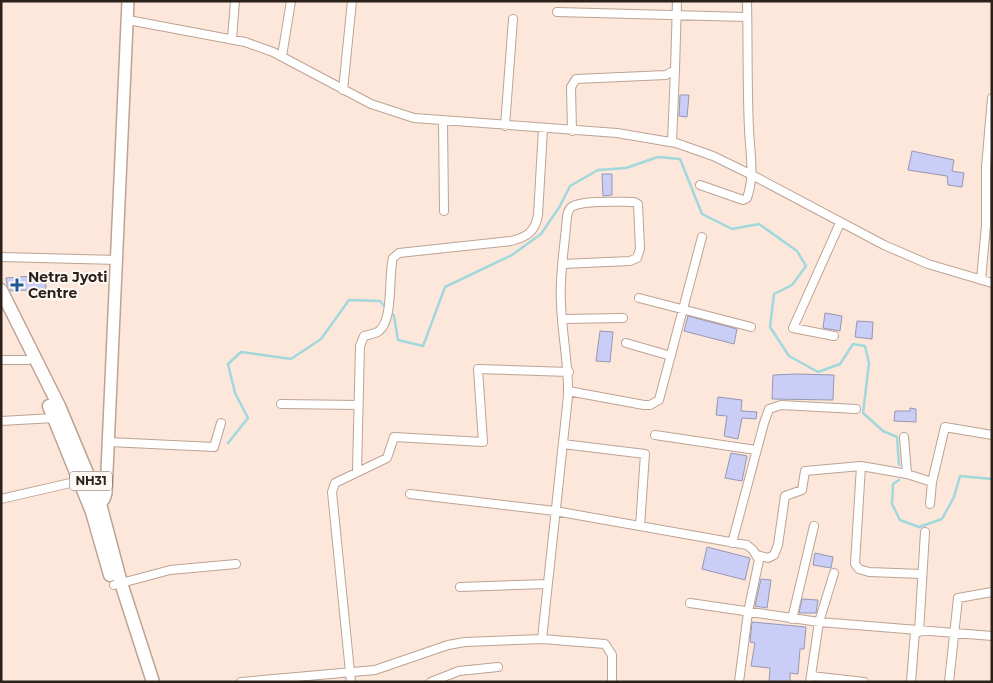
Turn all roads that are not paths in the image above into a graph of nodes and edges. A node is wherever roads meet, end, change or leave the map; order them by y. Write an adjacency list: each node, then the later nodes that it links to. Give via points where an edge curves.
1 (128, 1): 11 (main road)
2 (236, 1): 12 (street)
3 (291, 1): 13 (street)
4 (352, 1): 15 (street)
5 (676, 1): 8 (street)
6 (747, 1): 9 (street)
7 (558, 12): 8 (street)
8 (676, 15): 9 (street); 14 (street)
9 (747, 17): 22 (street)
10 (514, 19): 18 (street)
11 (128, 20): 12 (street); 28 (main road)
12 (232, 39): 13 (street)
13 (282, 56): 15 (street)
14 (675, 70): 20 (street, via 666,76 576,79 571,87); 21 (street)
15 (343, 90): 17 (street, via 393,113)
16 (992, 98): 30 (street)
17 (443, 120): 18 (street); 24 (street)
18 (504, 126): 19 (street)
19 (544, 129): 20 (street); 47 (street, via 538,215 528,236 511,241 395,254 386,315 380,330 364,336 360,342)
20 (572, 131): 21 (street, via 626,134)
21 (672, 142): 22 (street, via 713,156)
22 (752, 175): 23 (street, via 747,198 743,200); 25 (street)
23 (700, 185)
24 (444, 211)
25 (840, 223): 30 (street, via 928,264); 39 (street, via 793,328)
26 (702, 237): 35 (street)
27 (1, 257): 28 (street)
28 (118, 260): 55 (main road)
29 (563, 264): 29 (street, via 567,216 571,207 638,204 640,249 637,258); 37 (street, via 560,305)
30 (981, 280): 31 (street)
31 (992, 283)
32 (1, 290): 66 (highway, NH31, via 59,406)
33 (639, 298): 35 (street)
34 (1, 309): 43 (highway, NH31)
35 (684, 309): 38 (street); 41 (street)
36 (623, 318): 37 (street)
37 (563, 320): 44 (street)
38 (751, 327)
39 (834, 336)
40 (626, 343): 41 (street)
41 (671, 356): 45 (street, via 659,400 650,405)
42 (1, 360): 43 (street)
43 (28, 360): 49 (highway, NH31)
44 (569, 372): 45 (street); 59 (street, via 478,369 483,442 394,437 387,458)
45 (568, 391): 56 (street)
46 (281, 404): 47 (street)
47 (358, 405): 59 (street)
48 (856, 410): 57 (street, via 774,406 766,415)
49 (54, 418): 50 (street); 61 (highway, NH31)
50 (1, 421)
51 (221, 423): 55 (street, via 214,447)
52 (655, 435): 57 (street)
53 (992, 435): 62 (street, via 945,426)
54 (904, 437): 60 (street)
55 (109, 442): 66 (main road, via 106,493)
56 (563, 444): 67 (street); 68 (street, via 645,454)
57 (756, 450): 71 (street)
58 (861, 466): 60 (street); 72 (street, via 805,471 802,490 785,496 774,555 768,558); 75 (street, via 855,564 869,572)
59 (357, 471): 89 (street, via 335,483 332,492)
60 (907, 474): 62 (street)
61 (79, 481): 64 (street); 66 (highway, NH31)
62 (932, 482): 65 (street)
63 (410, 494): 67 (street)
64 (1, 499)
65 (930, 504)
66 (96, 508): 76 (highway, NH31)
67 (555, 511): 68 (street); 77 (street)
68 (640, 526): 71 (street)
69 (814, 526): 82 (street)
70 (925, 532): 75 (street)
71 (732, 543): 72 (street, via 747,545)
72 (757, 555): 81 (street)
73 (236, 564): 76 (street, via 170,570)
74 (834, 572): 83 (street)
75 (922, 574): 84 (street)
76 (117, 584): 91 (highway, NH31); 92 (highway, NH31)
77 (547, 584): 78 (street); 87 (street)
78 (460, 587)
79 (992, 592): 85 (street, via 958,598)
80 (690, 603): 81 (street)
81 (748, 612): 82 (street); 97 (street)
82 (792, 619): 83 (street)
83 (819, 622): 84 (street); 90 (street)
84 (917, 631): 85 (street); 99 (street)
85 (954, 634): 86 (street); 100 (street)
86 (992, 636)
87 (542, 639): 89 (street, via 465,642 390,666); 96 (street, via 604,644 612,655)
88 (498, 667): 95 (street, via 459,671)
89 (350, 672): 93 (street); 94 (street)
90 (811, 679): 98 (street)
91 (145, 682)
92 (153, 682)
93 (241, 682)
94 (351, 682)
95 (431, 682)
96 (612, 682)
97 (739, 682)
98 (864, 682)
99 (911, 682)
100 (948, 682)

